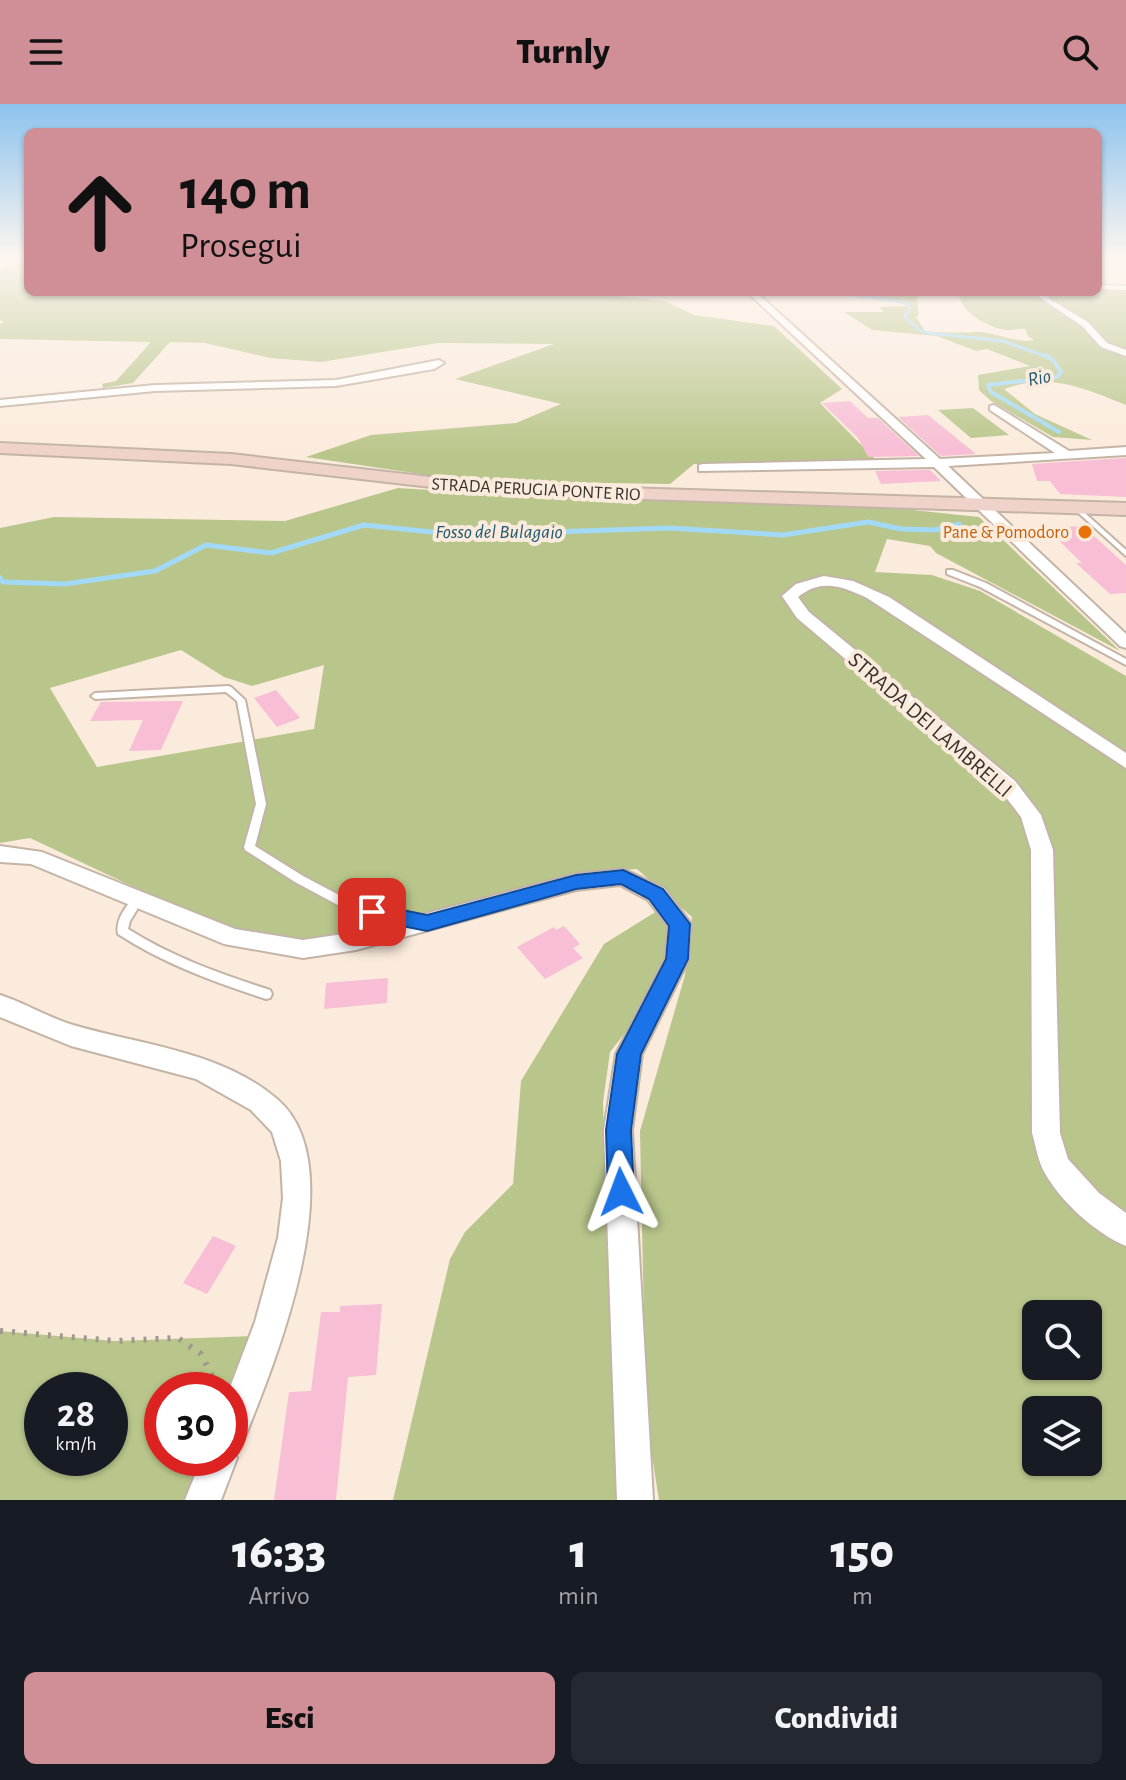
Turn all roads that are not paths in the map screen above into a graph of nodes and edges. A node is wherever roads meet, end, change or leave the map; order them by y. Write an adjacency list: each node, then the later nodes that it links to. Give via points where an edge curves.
1 (785, 323): 12 (street)
2 (1084, 323): 3 (street, via 1104,345)
3 (1126, 353)
4 (439, 363): 7 (street, via 336,383 155,388)
5 (19, 391): 6 (street)
6 (0, 395)
7 (0, 403)
8 (994, 408): 11 (street)
9 (0, 448): 14 (main road, STRADA PERUGIA PONTE RIO, via 231,459 492,489)
10 (1126, 451): 11 (street)
11 (1068, 456): 12 (street)
12 (935, 462): 13 (street); 14 (street)
13 (703, 468)
14 (984, 506): 15 (main road, STRADA PERUGIA PONTE RIO); 19 (street)
15 (1075, 507): 16 (main road, STRADA PERUGIA PONTE RIO); 17 (lane)
16 (1126, 511)
17 (1126, 554)
18 (950, 572): 20 (lane)
19 (1126, 643)
20 (1126, 662)
21 (95, 696): 25 (lane, via 228,689 241,700 261,804 249,847 353,908)
22 (1126, 762): 28 (street, STRADA DEI LAMBRELLI, via 884,600 832,580 803,583 790,596 803,615 1008,786 1031,815 1042,850 1046,1133 1056,1167 1089,1203)
23 (0, 854): 24 (street, via 34,857)
24 (137, 900): 25 (street, via 232,938 303,949); 26 (lane, via 122,931 176,960)
25 (427, 923): 32 (street, via 576,882 623,877 656,894 680,924 677,959 629,1054 618,1130)
26 (266, 994)
27 (0, 1005): 29 (street, via 32,1024 201,1069 261,1101 283,1126 297,1160 298,1211 287,1270)
28 (1126, 1231)
29 (248, 1381)
30 (213, 1476): 31 (street)
31 (203, 1500)
32 (635, 1500)

